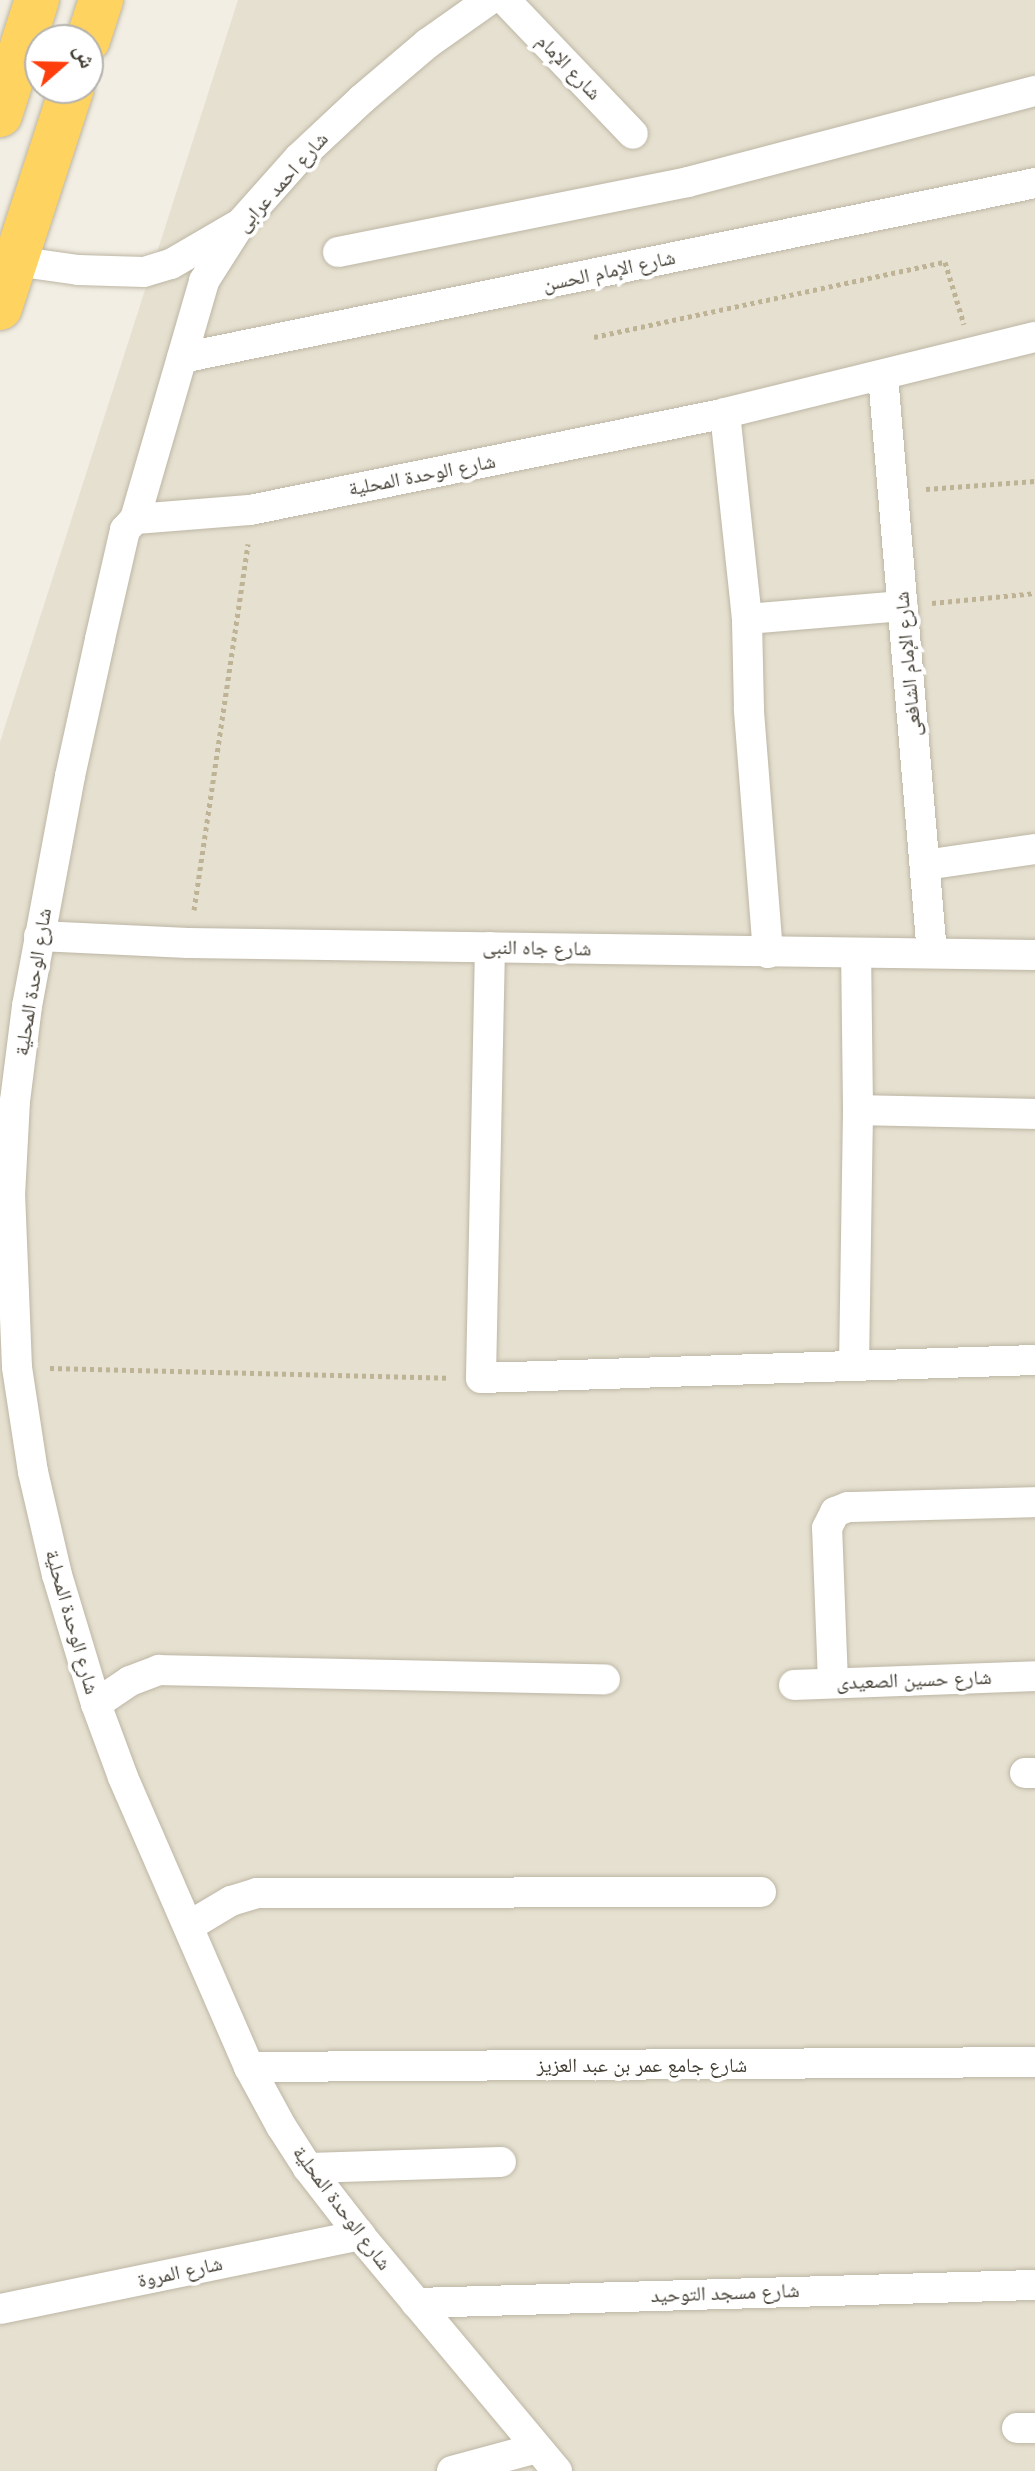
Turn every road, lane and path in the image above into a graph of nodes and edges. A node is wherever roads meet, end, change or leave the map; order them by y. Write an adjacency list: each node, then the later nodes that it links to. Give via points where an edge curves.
1 (37, 0): 8 (highway)
2 (101, 0): 5 (highway)
3 (489, 0): 11 (street, شارع احمد عرابى, via 362,99)
4 (505, 0): 9 (street, شارع الإمام)
5 (93, 24)
6 (1035, 91): 12 (street, via 688,182)
7 (67, 104): 13 (highway)
8 (0, 115)
9 (633, 134)
10 (1035, 183): 18 (street, شارع الإمام الحسن)
11 (241, 223): 13 (street, via 171,264 144,272); 18 (street, شارع احمد عرابى, via 204,281)
12 (338, 252)
13 (15, 261): 14 (highway)
14 (0, 308)
15 (594, 337): 17 (path, via 945,262)
16 (1035, 337): 17 (street, شارع الوحدة المحلية)
17 (973, 354): 19 (street, شارع الوحدة المحلية)
18 (182, 358): 24 (street, شارع احمد عرابى)
19 (883, 376): 20 (street, شارع الوحدة المحلية); 22 (street, شارع الإمام الشافعى)
20 (725, 413): 23 (street, شارع الوحدة المحلية); 27 (street)
21 (1035, 481): 22 (path)
22 (893, 490): 26 (street, شارع الإمام الشافعى)
23 (250, 510): 24 (street, شارع الوحدة المحلية); 31 (path, via 246,572)
24 (135, 519): 30 (street, شارع الوحدة المحلية, via 125,530)
25 (1035, 593): 26 (path)
26 (902, 606): 27 (street); 29 (street, شارع الإمام الشافعى)
27 (747, 619): 33 (street)
28 (1035, 849): 29 (street)
29 (925, 865): 34 (street, شارع الإمام الشافعى)
30 (39, 936): 31 (street, شارع جاه النبى); 41 (street, شارع الوحدة المحلية, via 15,1101)
31 (188, 943): 32 (street, شارع جاه النبى)
32 (490, 947): 33 (street, شارع جاه النبى); 42 (street)
33 (768, 953): 35 (street, شارع جاه النبى)
34 (932, 953): 35 (street, شارع جاه النبى); 36 (street, شارع جاه النبى)
35 (856, 955): 37 (street)
36 (1035, 955)
37 (858, 1110): 38 (street); 40 (street)
38 (1035, 1114)
39 (1035, 1360): 40 (street)
40 (854, 1366): 42 (street)
41 (8, 1368): 42 (path); 48 (street, شارع الوحدة المحلية, via 57,1575)
42 (481, 1378)
43 (1035, 1502): 46 (street, via 848,1507 835,1512 827,1528)
44 (1035, 1676): 46 (street, شارع حسين الصعيدى)
45 (605, 1679): 48 (street, via 159,1670 130,1681)
46 (833, 1682): 47 (street, شارع حسين الصعيدى)
47 (794, 1685)
48 (96, 1704): 50 (street, شارع الوحدة المحلية)
49 (761, 1892): 50 (street, via 257,1893 231,1901)
50 (189, 1926): 52 (street, شارع الوحدة المحلية)
51 (1035, 2062): 52 (street, شارع جامع عمر بن عبد العزيز)
52 (249, 2067): 54 (street, شارع الوحدة المحلية)
53 (501, 2162): 54 (street)
54 (308, 2168): 55 (street, شارع الوحدة المحلية)
55 (360, 2235): 57 (street, شارع الوحدة المحلية); 58 (street, شارع المروة)
56 (1035, 2285): 57 (street, شارع مسجد التوحيد)
57 (416, 2303): 59 (street, شارع الوحدة المحلية)
58 (0, 2309)
59 (537, 2448): 60 (street); 61 (street, شارع الوحدة المحلية)
60 (452, 2471)
61 (557, 2471)

